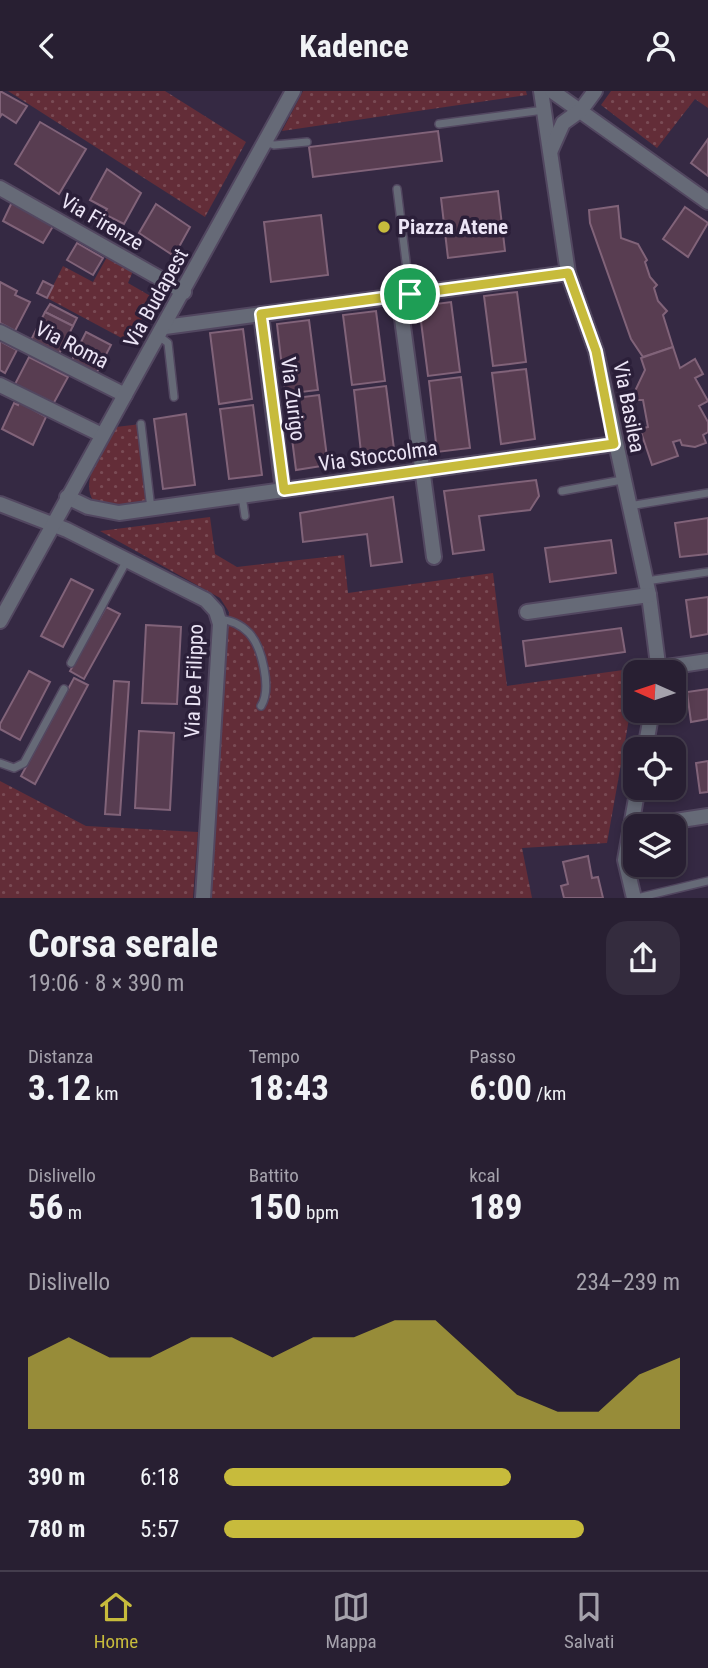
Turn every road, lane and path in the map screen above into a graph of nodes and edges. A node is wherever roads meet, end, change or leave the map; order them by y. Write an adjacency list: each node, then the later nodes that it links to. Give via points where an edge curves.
1 (293, 91): 8 (street, Via Budapest)
2 (541, 91): 5 (street, Via Basilea)
3 (552, 91): 6 (street)
4 (595, 91): 6 (street)
5 (544, 110): 7 (lane); 10 (street, Via Basilea)
6 (581, 110): 10 (street, via 563,123); 13 (street)
7 (439, 124)
8 (265, 142): 9 (lane); 15 (street, Via Budapest)
9 (307, 142)
10 (551, 151): 14 (street, Via Basilea)
11 (0, 188): 15 (street, Via Firenze)
12 (397, 189): 16 (lane)
13 (708, 202)
14 (568, 273): 16 (street); 25 (street, Via Basilea, via 596,351)
15 (184, 292): 19 (street, Via Budapest)
16 (404, 295): 17 (street); 26 (street)
17 (261, 314): 19 (street); 28 (street, Via Zurigo)
18 (0, 332): 21 (street, Via Roma)
19 (162, 332): 21 (street, Via Budapest); 22 (lane, via 168,343)
20 (0, 385): 24 (street)
21 (125, 395): 24 (street, Via Budapest)
22 (174, 397)
23 (141, 424): 35 (lane)
24 (102, 435): 32 (street, Via Budapest)
25 (614, 444): 26 (street, Via Stoccolma); 27 (street, Via Basilea)
26 (422, 471): 28 (street, Via Stoccolma); 38 (street)
27 (622, 480): 29 (lane); 34 (street, Via Basilea)
28 (284, 490): 31 (street, Via Stoccolma)
29 (562, 491)
30 (708, 493): 34 (lane)
31 (242, 496): 35 (street, Via Stoccolma); 36 (lane)
32 (67, 497): 35 (street, Via Stoccolma, via 111,513); 37 (street, Via Budapest)
33 (0, 503): 37 (street, Via De Filippo)
34 (628, 506): 41 (street, Via Basilea)
35 (151, 509)
36 (245, 516)
37 (52, 524): 39 (street, Via De Filippo); 44 (street, Via Budapest)
38 (434, 557)
39 (127, 560): 43 (street, Via De Filippo, via 206,600); 47 (lane)
40 (708, 572): 41 (lane)
41 (648, 588): 42 (street); 45 (street, Via Basilea)
42 (527, 612)
43 (219, 619): 50 (lane, via 235,622 250,634 259,652 265,683); 56 (street, Via De Filippo)
44 (0, 621)
45 (659, 660)
46 (708, 661): 48 (street)
47 (71, 663)
48 (686, 665)
49 (64, 689): 51 (lane, via 24,763 14,768)
50 (261, 706)
51 (0, 763)
52 (708, 816): 53 (street)
53 (686, 819)
54 (630, 877): 57 (street)
55 (708, 881): 57 (lane)
56 (203, 898)
57 (636, 898)

